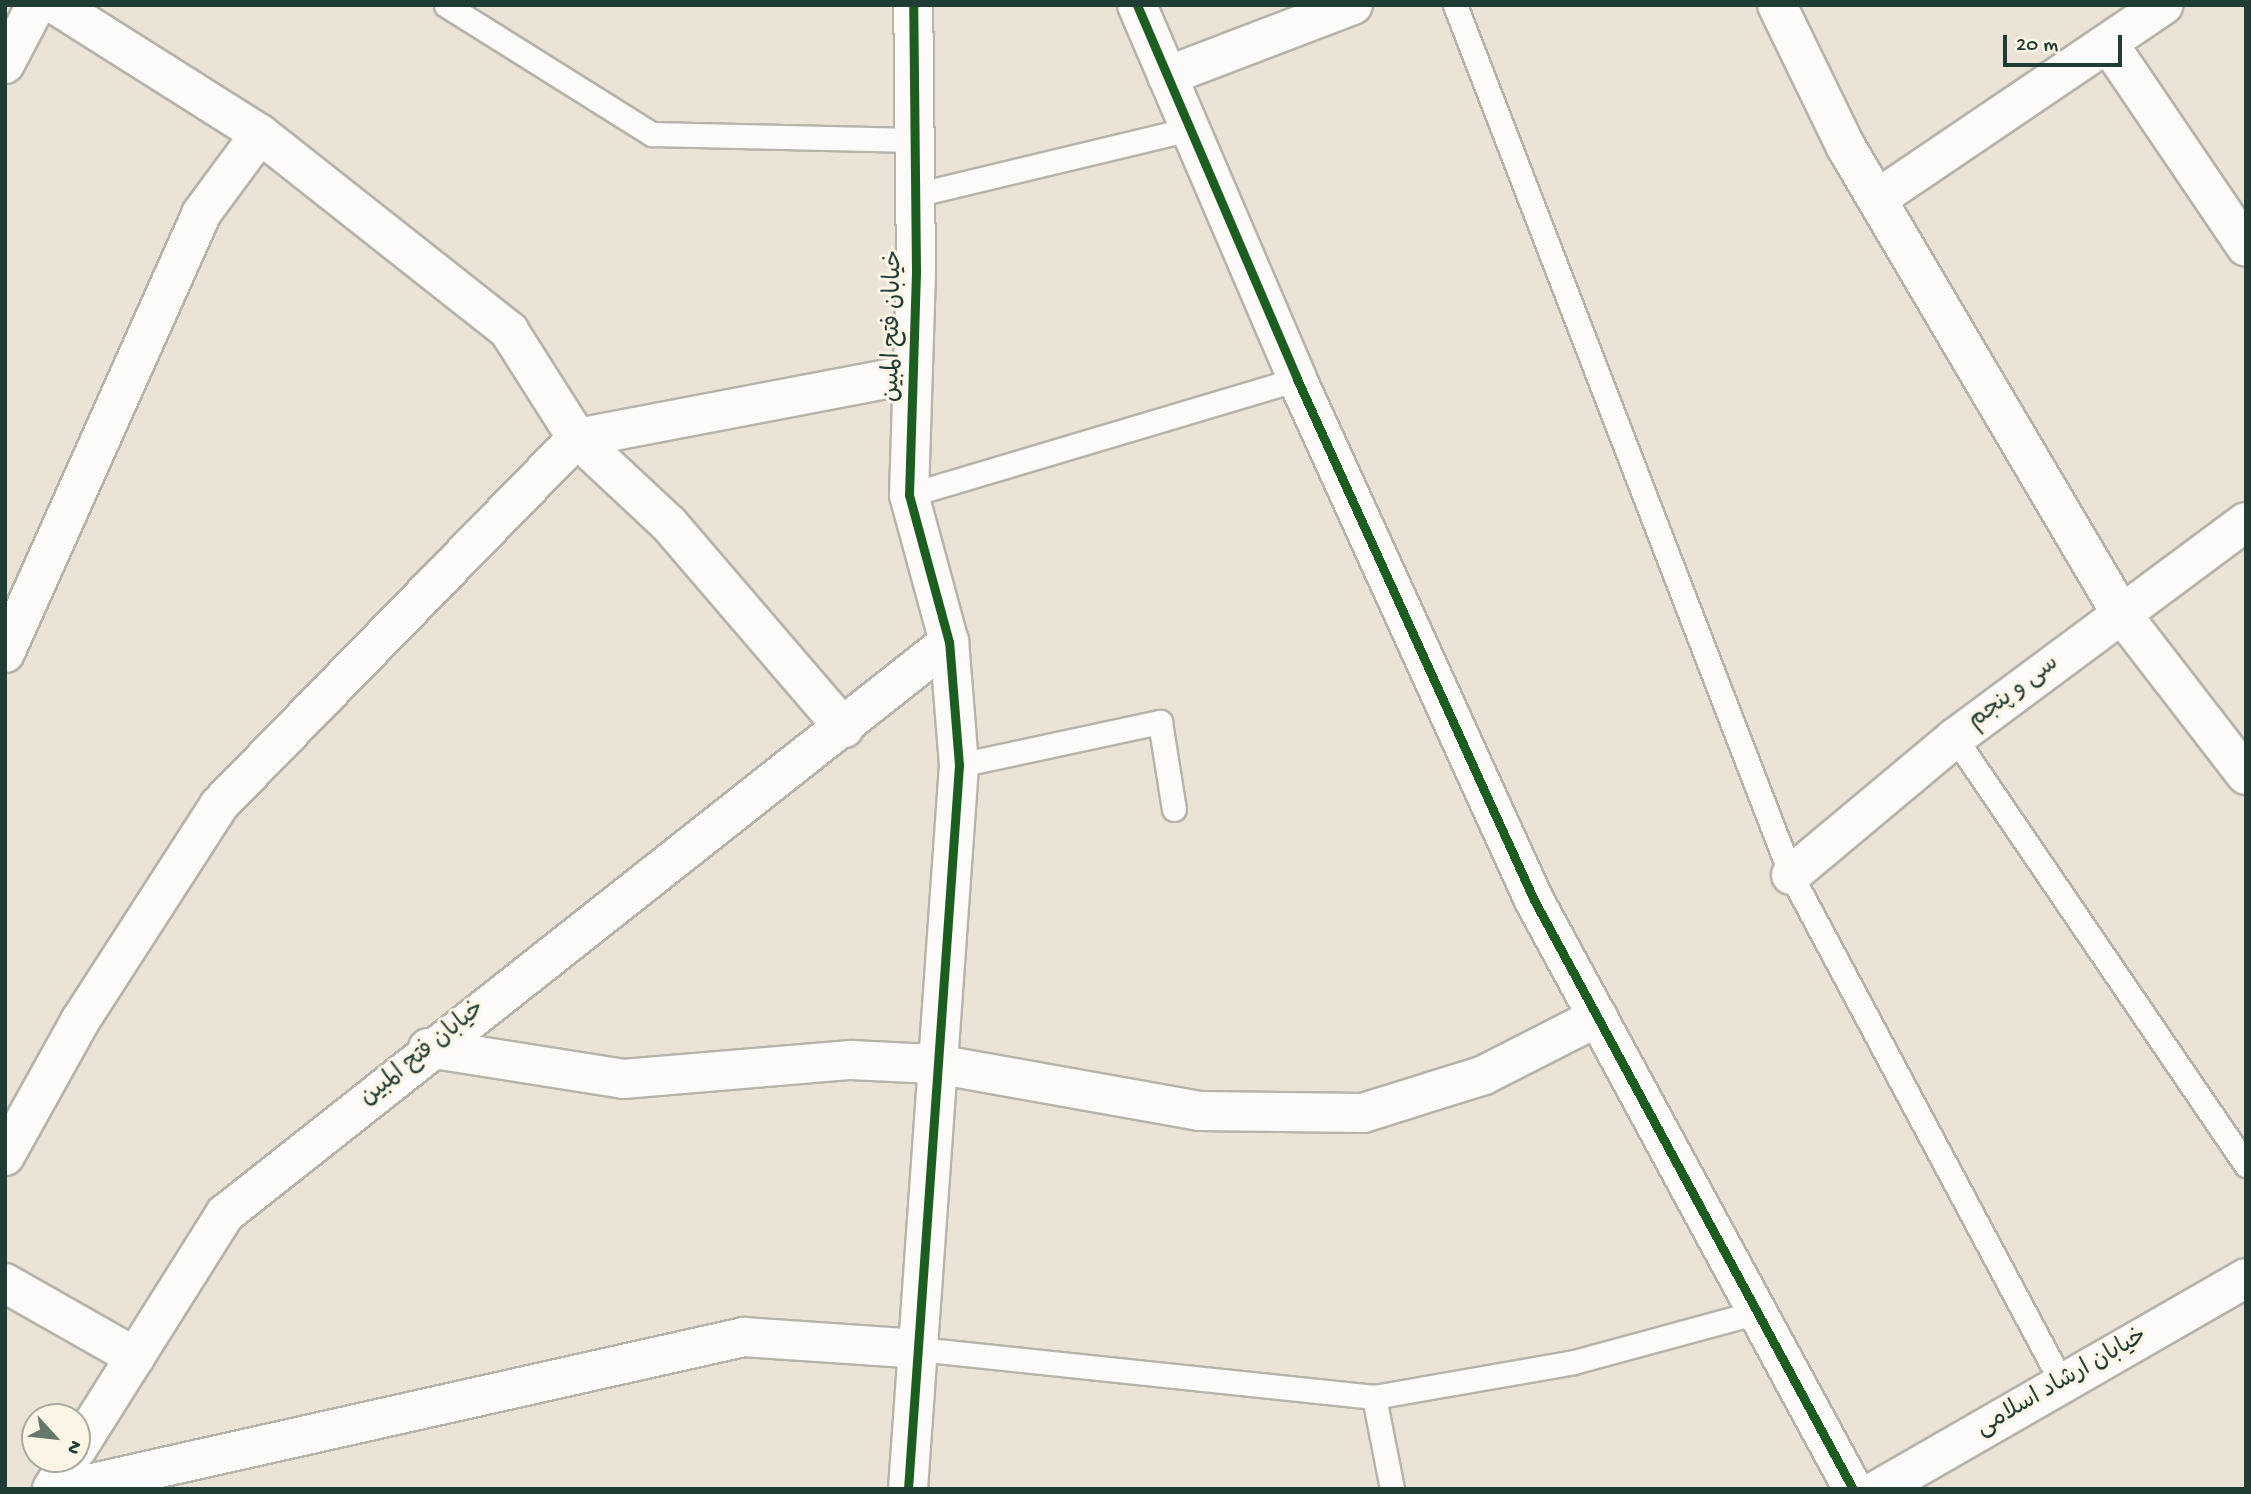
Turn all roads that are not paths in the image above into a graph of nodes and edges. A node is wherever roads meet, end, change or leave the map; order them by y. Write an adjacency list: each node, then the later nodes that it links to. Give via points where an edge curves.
1 (36, 5): 11 (street)
2 (56, 5): 14 (street)
3 (446, 5): 15 (lane, via 652,134)
4 (913, 5): 15 (street, خیابان فتح المبین)
5 (1137, 5): 12 (street)
6 (1353, 5): 12 (street)
7 (1455, 5): 32 (lane)
8 (1777, 5): 17 (street)
9 (2163, 5): 10 (street)
10 (2108, 43): 17 (street); 18 (street)
11 (5, 64)
12 (1167, 76): 13 (street)
13 (1190, 130): 16 (lane); 20 (street)
14 (260, 134): 21 (street, via 509,331); 26 (street, via 201,214)
15 (914, 140): 16 (street, خیابان فتح المبین)
16 (915, 195): 19 (street, خیابان فتح المبین)
17 (1877, 199): 24 (street)
18 (2246, 247)
19 (912, 374): 21 (street); 22 (street, خیابان فتح المبین)
20 (1297, 379): 22 (lane); 33 (street, via 1534,900)
21 (578, 438): 27 (street, via 669,524); 36 (street, via 219,805 80,1021)
22 (908, 495): 25 (street, خیابان فتح المبین)
23 (2246, 522): 24 (street, سی و پنجم)
24 (2120, 612): 28 (street, سی و پنجم); 30 (street)
25 (949, 642): 27 (street, خیابان فتح المبین); 29 (street, خیابان فتح المبین)
26 (5, 653)
27 (844, 728): 34 (street, خیابان فتح المبین)
28 (1955, 738): 32 (street, سی و پنجم); 37 (lane)
29 (960, 765): 31 (lane, via 1160,722); 35 (street, خیابان فتح المبین)
30 (2246, 775)
31 (1174, 809)
32 (1791, 875): 43 (lane)
33 (1598, 1017): 35 (street, via 1484,1075 1363,1113 1199,1111); 40 (street)
34 (428, 1048): 35 (street, via 623,1079 851,1060); 42 (street, خیابان فتح المبین, via 225,1214)
35 (936, 1064): 41 (street, خیابان فتح المبین)
36 (5, 1156)
37 (2246, 1165)
38 (2246, 1278): 43 (street, خیابان ارشاد اسلامی)
39 (5, 1283): 42 (street)
40 (1758, 1312): 44 (lane, via 1574,1362); 51 (street)
41 (918, 1349): 44 (lane); 48 (street, via 744,1336); 49 (street, خیابان فتح المبین)
42 (135, 1357): 45 (street, خیابان فتح المبین)
43 (2062, 1383): 52 (street, خیابان ارشاد اسلامی)
44 (1374, 1397): 50 (lane)
45 (91, 1427)
46 (62, 1473): 47 (street)
47 (52, 1489)
48 (66, 1489)
49 (908, 1489)
50 (1391, 1489)
51 (1853, 1489)
52 (1879, 1489)

